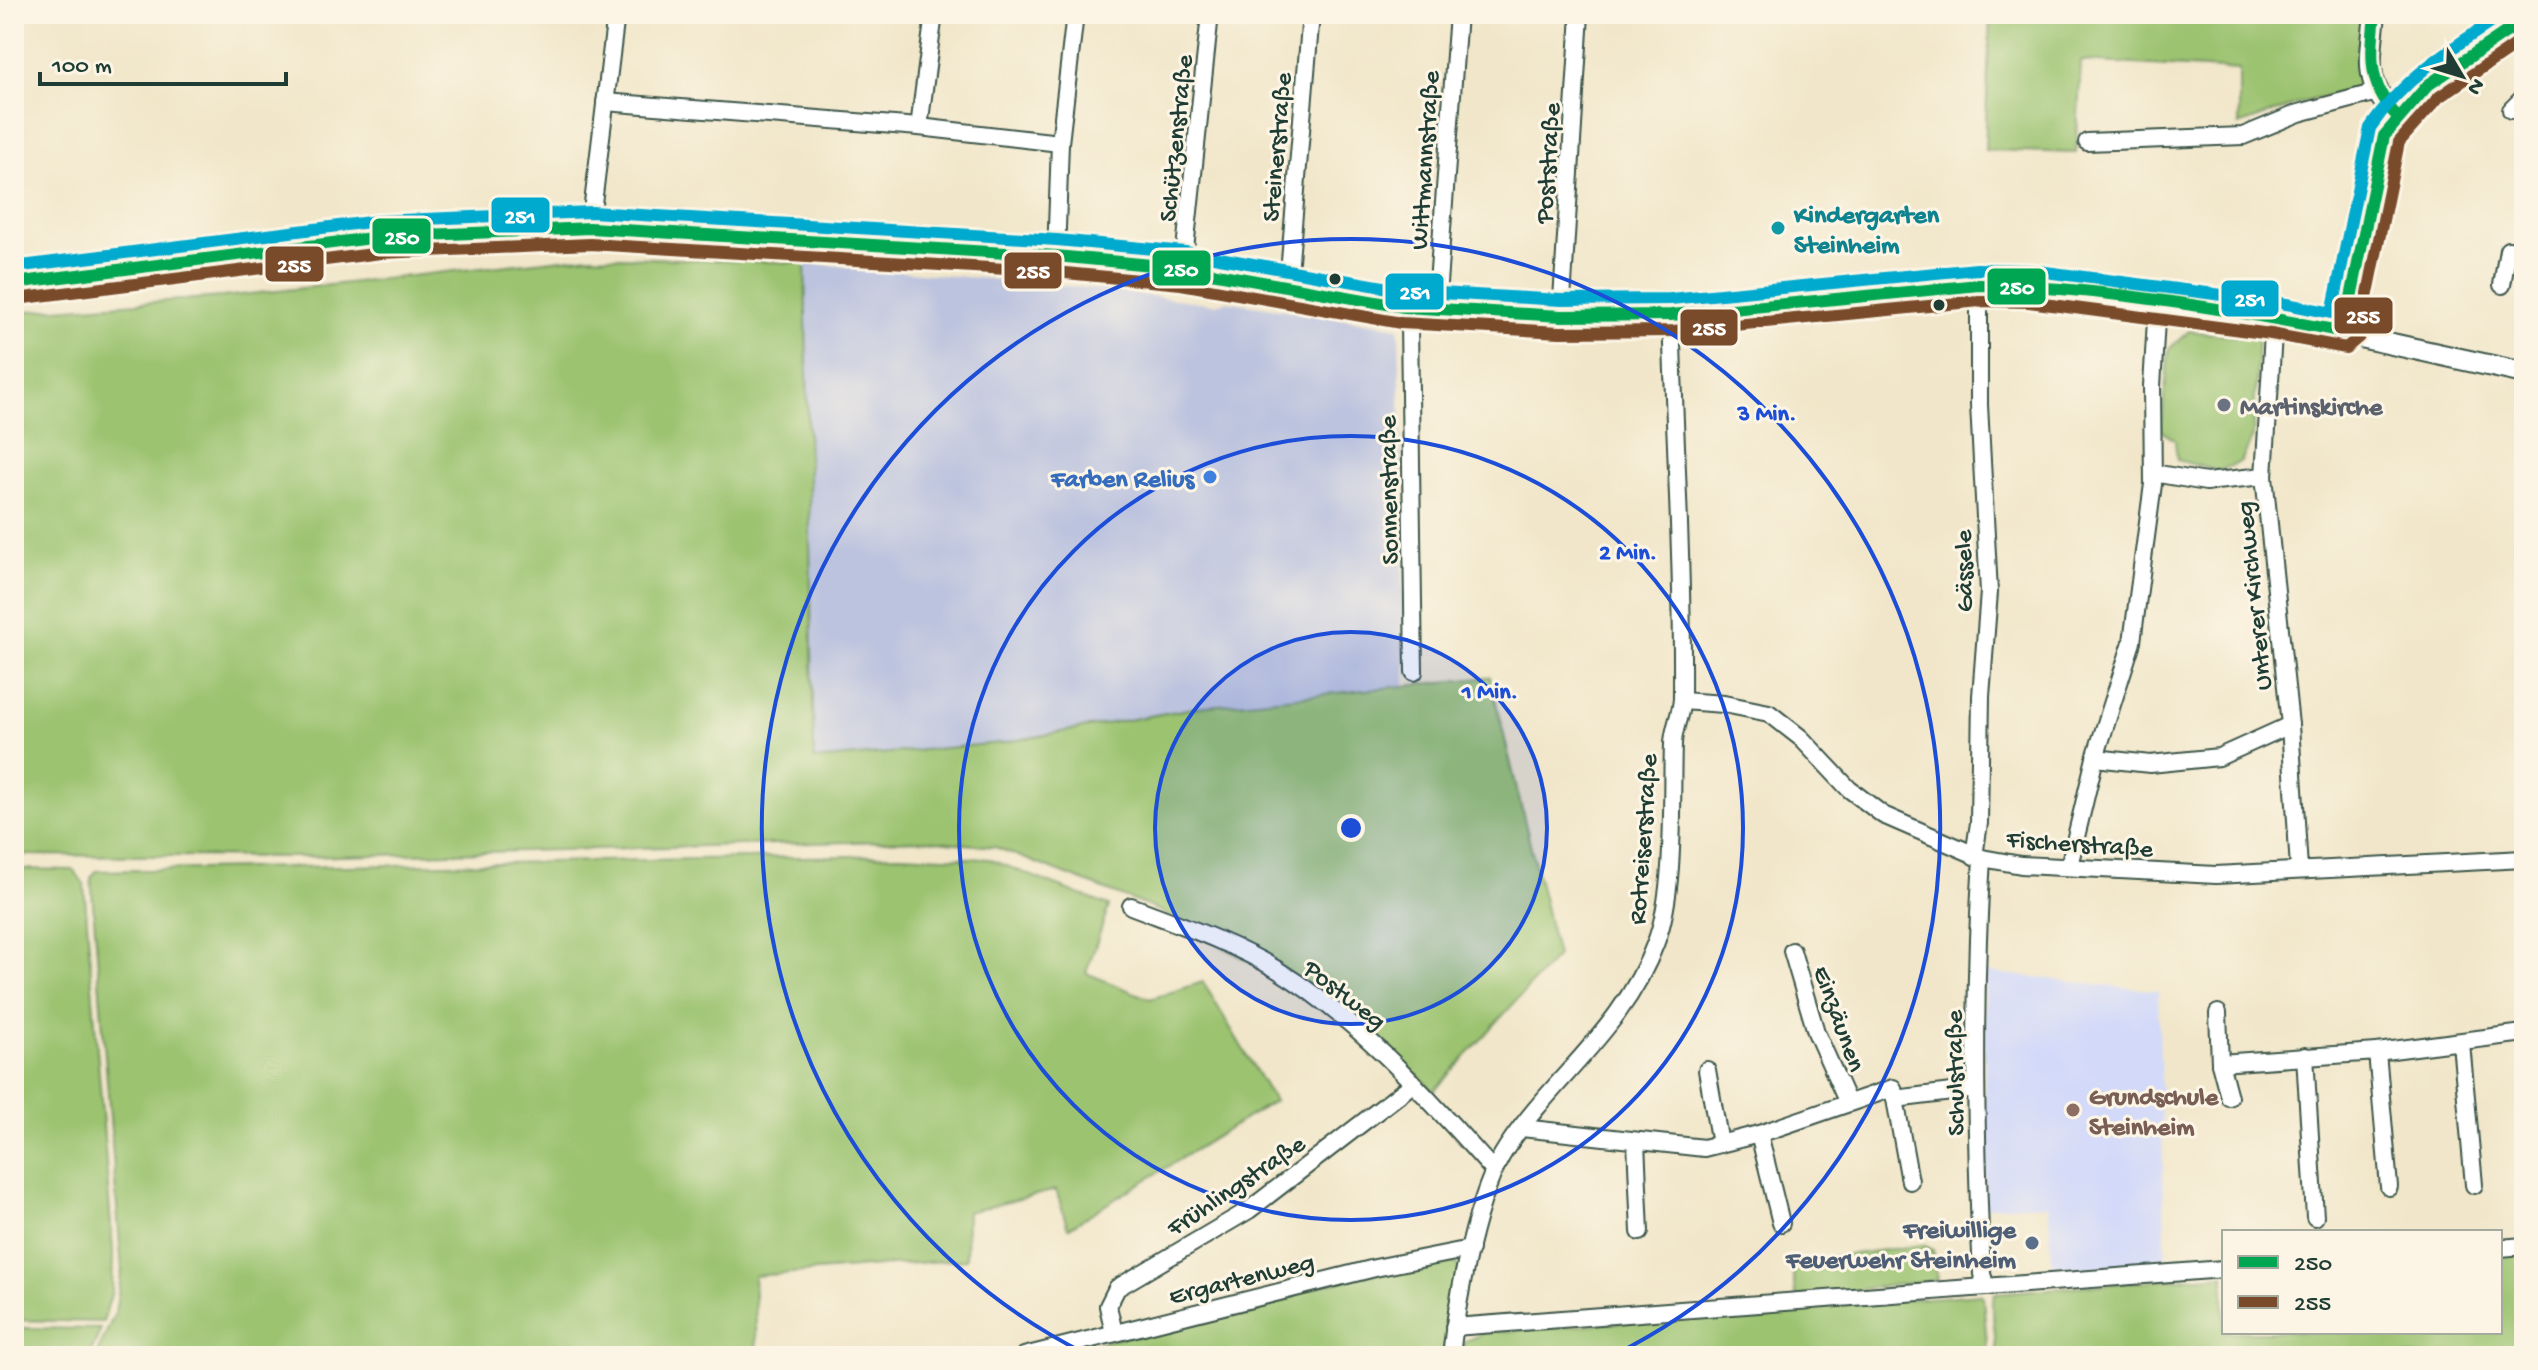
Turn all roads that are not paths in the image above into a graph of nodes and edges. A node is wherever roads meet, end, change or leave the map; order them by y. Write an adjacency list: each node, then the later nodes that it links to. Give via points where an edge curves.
1 (616, 14): 12 (street)
2 (934, 14): 15 (street)
3 (1075, 14): 17 (street)
4 (1210, 14): 21 (street, Schützenstraße)
5 (1311, 14): 23 (street, Steinerstraße)
6 (1458, 14): 28 (street, Wittmannstraße)
7 (1580, 14): 30 (street, Poststraße)
8 (2375, 14): 10 (street, via 2371,71)
9 (2524, 20): 14 (street, via 2419,90)
10 (2377, 92): 14 (street); 16 (street, via 2299,113 2243,136)
11 (2524, 97): 13 (street)
12 (605, 102): 15 (street); 18 (street)
13 (2511, 110)
14 (2396, 115): 32 (street, via 2384,136)
15 (919, 127): 17 (street)
16 (2087, 142)
17 (1060, 143): 20 (street)
18 (590, 228): 20 (street); 22 (street, via 380,237)
19 (2524, 251): 25 (street, via 2508,250)
20 (1056, 256): 21 (street)
21 (1183, 268): 23 (street)
22 (14, 283)
23 (1288, 284): 27 (street)
24 (1979, 285): 26 (street, via 2030,286); 29 (street); 40 (street, Gässele, via 1989,592)
25 (2502, 285)
26 (2157, 304): 31 (street); 34 (street)
27 (1404, 307): 28 (street); 36 (street, Sonnenstraße, via 1409,324)
28 (1436, 310): 30 (street)
29 (1671, 315): 30 (street); 37 (street, Rotreiserstraße)
30 (1561, 316)
31 (2274, 318): 32 (street); 35 (street, Unterer Kirchweg)
32 (2344, 332): 33 (street)
33 (2524, 373)
34 (2153, 473): 35 (street, via 2206,482); 39 (street, via 2132,642)
35 (2264, 476): 38 (street, Unterer Kirchweg)
36 (1414, 672)
37 (1682, 701): 40 (street, Fischerstraße, via 1769,713 1883,815); 58 (street, Rotreiserstraße, via 1673,736 1670,839 1657,941 1614,1021)
38 (2290, 725): 39 (street, via 2219,757 2150,764); 43 (street, Unterer Kirchweg)
39 (2095, 758): 42 (street)
40 (1978, 857): 42 (street, Fischerstraße); 54 (street, Schulstraße)
41 (2524, 859): 43 (street, Fischerstraße)
42 (2069, 866): 43 (street, Fischerstraße, via 2216,875)
43 (2299, 869)
44 (1131, 906): 53 (street, Postweg, via 1276,969 1358,1030)
45 (1792, 951): 57 (street, Einzäunen, via 1816,1032)
46 (2218, 1013): 51 (street)
47 (2524, 1033): 48 (street)
48 (2461, 1043): 49 (street); 64 (street)
49 (2377, 1052): 50 (street); 65 (street)
50 (2305, 1056): 51 (street); 66 (street)
51 (2220, 1063): 55 (street)
52 (1707, 1070): 61 (street)
53 (1414, 1083): 62 (street, Postweg); 75 (street, Frühlingstraße, via 1249,1210 1117,1288 1108,1306)
54 (1976, 1089): 56 (street, Einzäunen); 73 (street, Schulstraße)
55 (2229, 1097)
56 (1895, 1099): 57 (street, Einzäunen, via 1893,1088); 63 (street)
57 (1847, 1101): 59 (street, Einzäunen)
58 (1522, 1128): 60 (street, Einzäunen); 62 (street, Rotreiserstraße)
59 (1759, 1134): 61 (street, Einzäunen); 67 (street)
60 (1636, 1142): 61 (street, Einzäunen, via 1704,1148); 68 (street)
61 (1720, 1144)
62 (1494, 1171): 71 (street, Rotreiserstraße)
63 (1910, 1181)
64 (2474, 1185)
65 (2389, 1187)
66 (2315, 1217)
67 (1781, 1223)
68 (1640, 1232)
69 (2524, 1246): 70 (street)
70 (2502, 1248)
71 (1470, 1249): 74 (street, Rotreiserstraße); 75 (street, Ergartenweg)
72 (2222, 1269): 73 (street)
73 (1986, 1287): 74 (street)
74 (1454, 1327): 77 (street, Rotreiserstraße)
75 (1114, 1333): 76 (street, Ergartenweg)
76 (1024, 1356)
77 (1451, 1356)

